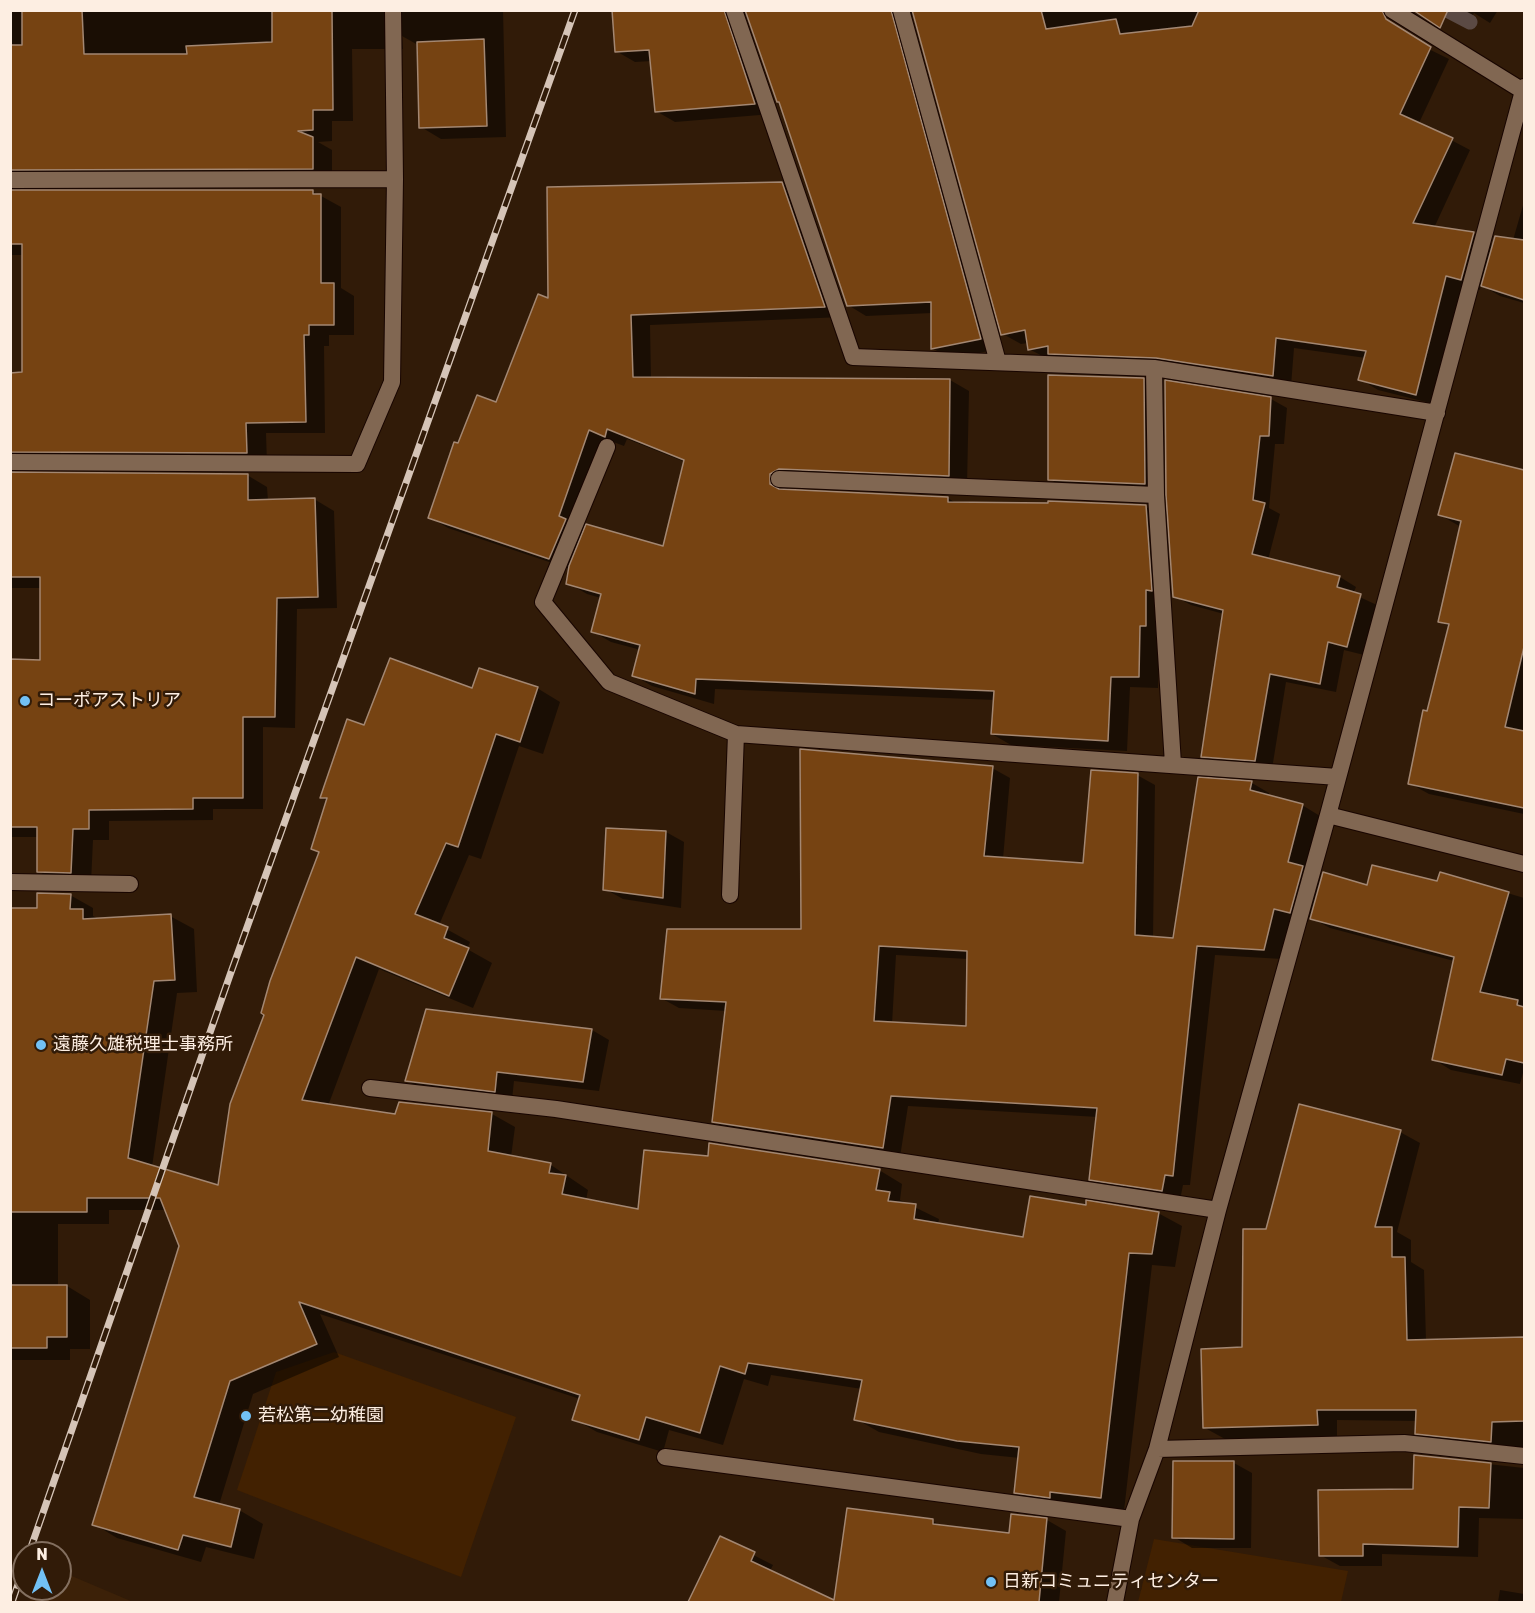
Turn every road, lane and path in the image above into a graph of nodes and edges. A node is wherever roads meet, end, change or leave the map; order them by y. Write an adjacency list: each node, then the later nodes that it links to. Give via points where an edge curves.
1 (393, 10): 6 (street)
2 (734, 10): 8 (street, via 852,357)
3 (901, 10): 8 (street)
4 (1392, 10): 5 (street)
5 (1524, 89): 10 (street)
6 (395, 179): 7 (street); 12 (street, via 392,382 357,464)
7 (10, 180)
8 (998, 362): 9 (street)
9 (1154, 368): 10 (street); 14 (street)
10 (1437, 413): 17 (street)
11 (607, 447): 15 (street, via 543,602 609,682)
12 (10, 462)
13 (779, 479): 14 (street)
14 (1156, 495): 16 (street)
15 (736, 734): 16 (street); 22 (street)
16 (1173, 764): 17 (street)
17 (1338, 777): 18 (street)
18 (1328, 815): 19 (street); 24 (street)
19 (1524, 864)
20 (10, 882): 21 (street)
21 (130, 884)
22 (730, 895)
23 (370, 1088): 24 (street, via 556,1109)
24 (1218, 1210): 25 (street)
25 (1157, 1449): 26 (street, via 1404,1443); 28 (street)
26 (1524, 1456)
27 (665, 1457): 28 (street)
28 (1131, 1520): 29 (street)
29 (1115, 1602)

